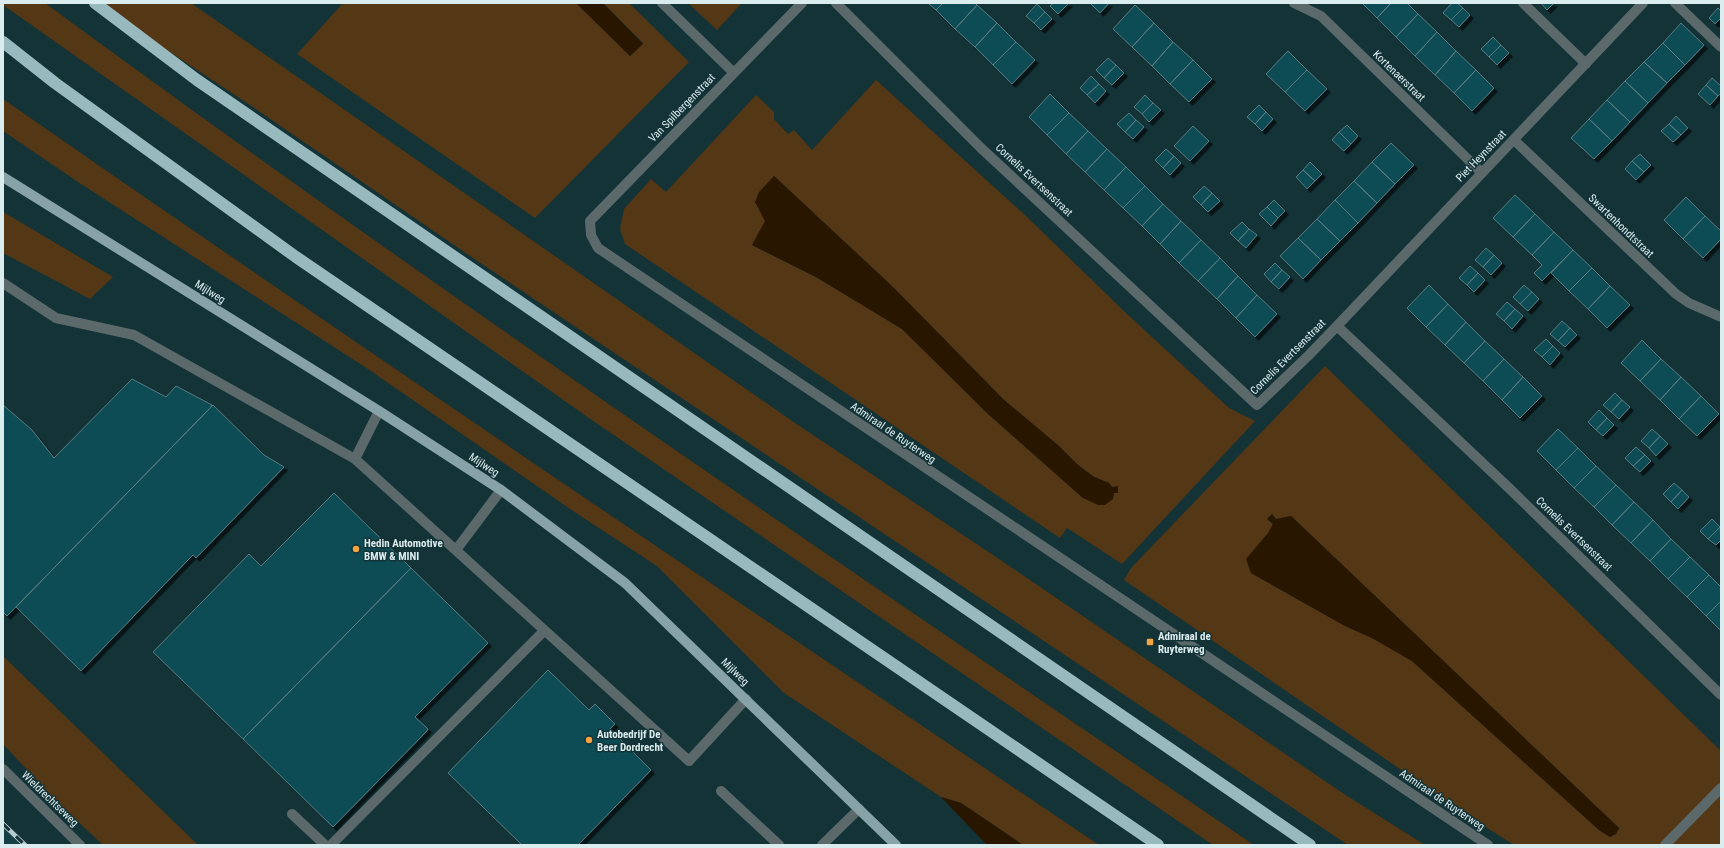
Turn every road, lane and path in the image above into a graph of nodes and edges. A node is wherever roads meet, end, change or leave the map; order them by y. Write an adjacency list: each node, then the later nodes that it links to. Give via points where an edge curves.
1 (95, 3): 39 (highway, via 197,80)
2 (662, 3): 12 (street)
3 (802, 3): 12 (street, Van Spilbergenstraat)
4 (836, 3): 19 (street, Cornelis Evertsenstraat, via 981,148 1257,405)
5 (1294, 3): 14 (street, Kortenaerstraat, via 1320,16)
6 (1523, 3): 11 (street)
7 (1643, 3): 11 (street, Piet Heynstraat)
8 (1675, 3): 10 (street)
9 (3, 42): 38 (highway, via 55,83 296,257)
10 (1721, 47)
11 (1586, 64): 13 (street, Piet Heynstraat)
12 (734, 72): 16 (street, Van Spilbergenstraat, via 590,221)
13 (1514, 140): 14 (street, Piet Heynstraat); 18 (street, Swartenhondtstraat, via 1676,294 1689,303)
14 (1482, 173): 19 (street, Piet Heynstraat)
15 (3, 177): 20 (main road, Mijlweg)
16 (591, 235): 40 (street, Admiraal de Ruyterweg, via 598,248)
17 (3, 283): 21 (street, via 56,318 134,335)
18 (1721, 317)
19 (1337, 326): 25 (street, Cornelis Evertsenstraat, via 1504,483)
20 (379, 411): 21 (street); 22 (main road, Mijlweg)
21 (356, 460): 23 (street)
22 (500, 490): 23 (street); 26 (main road, Mijlweg, via 625,583)
23 (456, 550): 24 (street)
24 (544, 631): 26 (street, via 689,761); 34 (street)
25 (1721, 695)
26 (746, 700): 30 (main road, Mijlweg)
27 (3, 769): 32 (street, Wieldrechtseweg)
28 (1721, 788): 41 (street)
29 (721, 790): 35 (street)
30 (859, 809): 36 (street); 37 (main road, Mijlweg)
31 (292, 814): 33 (street)
32 (80, 845)
33 (325, 845)
34 (331, 845)
35 (780, 845)
36 (822, 845)
37 (896, 845)
38 (1158, 845)
39 (1310, 845)
40 (1488, 845)
41 (1665, 845)

